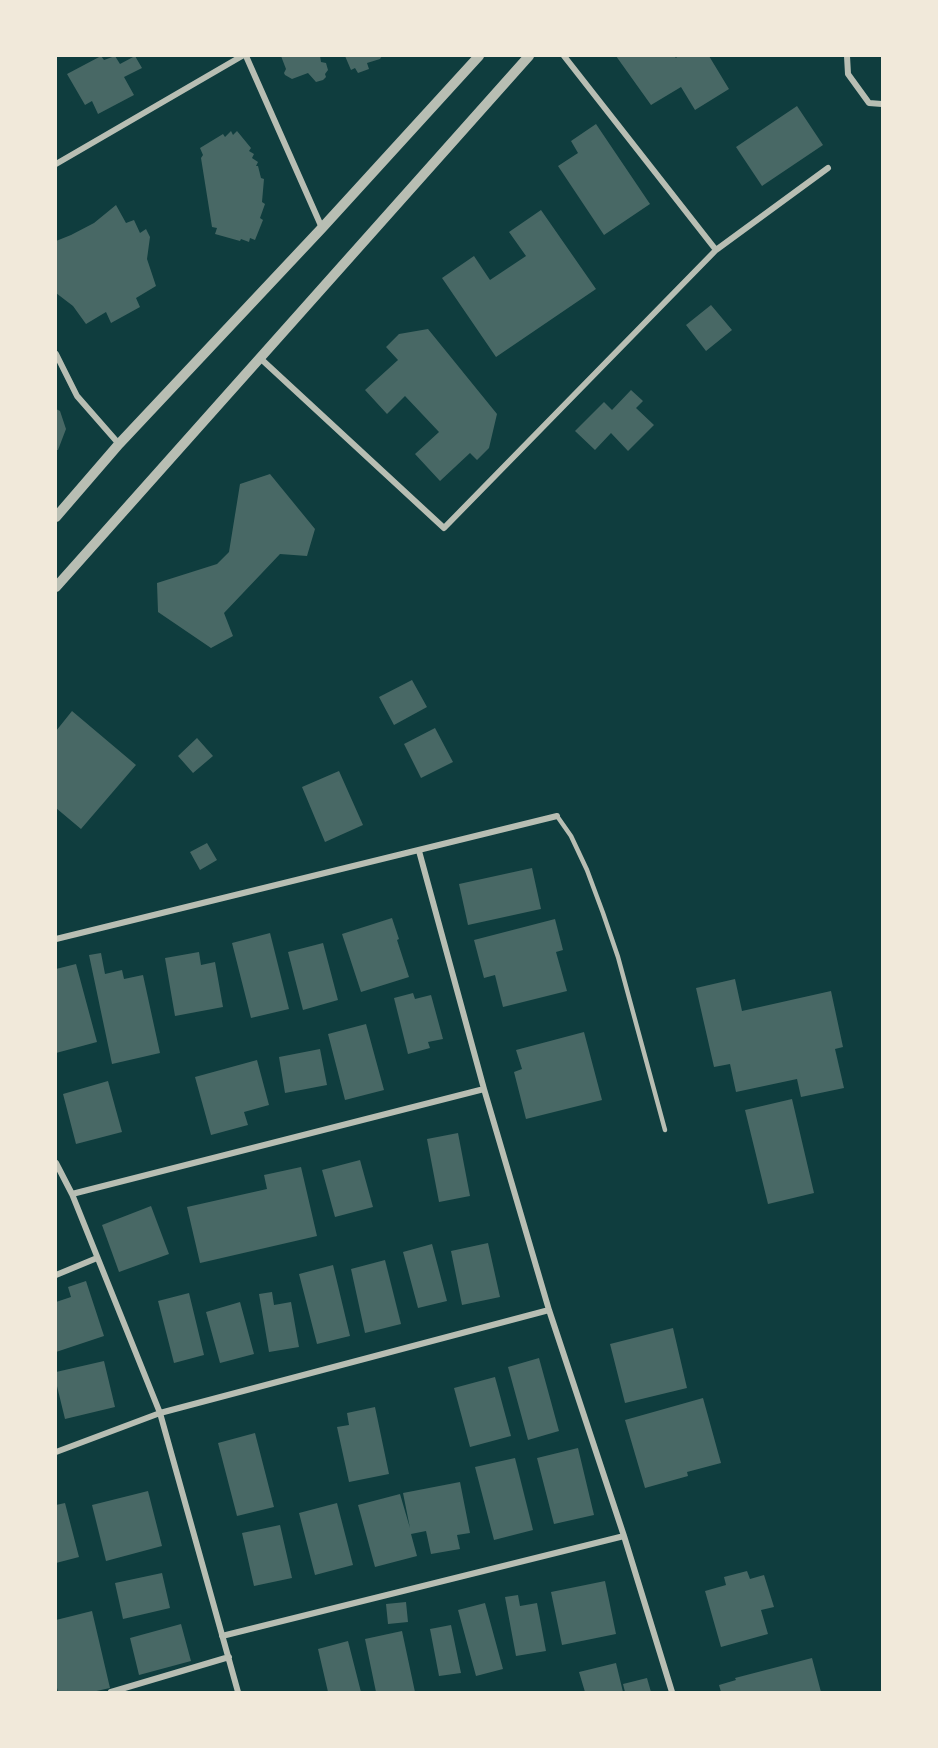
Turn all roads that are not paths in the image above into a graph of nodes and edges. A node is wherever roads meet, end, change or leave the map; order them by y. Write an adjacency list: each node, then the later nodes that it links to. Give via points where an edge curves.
1 (244, 56): 7 (street); 9 (street)
2 (479, 56): 9 (street)
3 (529, 56): 12 (street)
4 (564, 56): 10 (street)
5 (847, 56): 6 (street, via 849,74 869,103)
6 (882, 104)
7 (56, 164)
8 (828, 168): 10 (street)
9 (322, 228): 13 (street)
10 (716, 250): 12 (street, via 444,528)
11 (56, 354): 13 (street, via 77,396)
12 (259, 358): 15 (street)
13 (119, 444): 14 (street)
14 (56, 517)
15 (56, 587)
16 (557, 816): 17 (street); 20 (lane, via 587,870 603,913)
17 (419, 851): 18 (street); 19 (street)
18 (56, 939)
19 (484, 1089): 22 (street); 25 (street)
20 (665, 1130)
21 (56, 1163): 22 (street)
22 (72, 1194): 23 (street)
23 (98, 1258): 24 (street); 26 (street)
24 (56, 1275)
25 (549, 1310): 26 (street); 28 (street)
26 (160, 1413): 27 (street); 29 (street)
27 (56, 1452)
28 (624, 1536): 29 (street); 33 (street)
29 (222, 1636): 30 (street)
30 (229, 1656): 31 (street); 32 (street)
31 (111, 1692)
32 (238, 1692)
33 (672, 1692)

